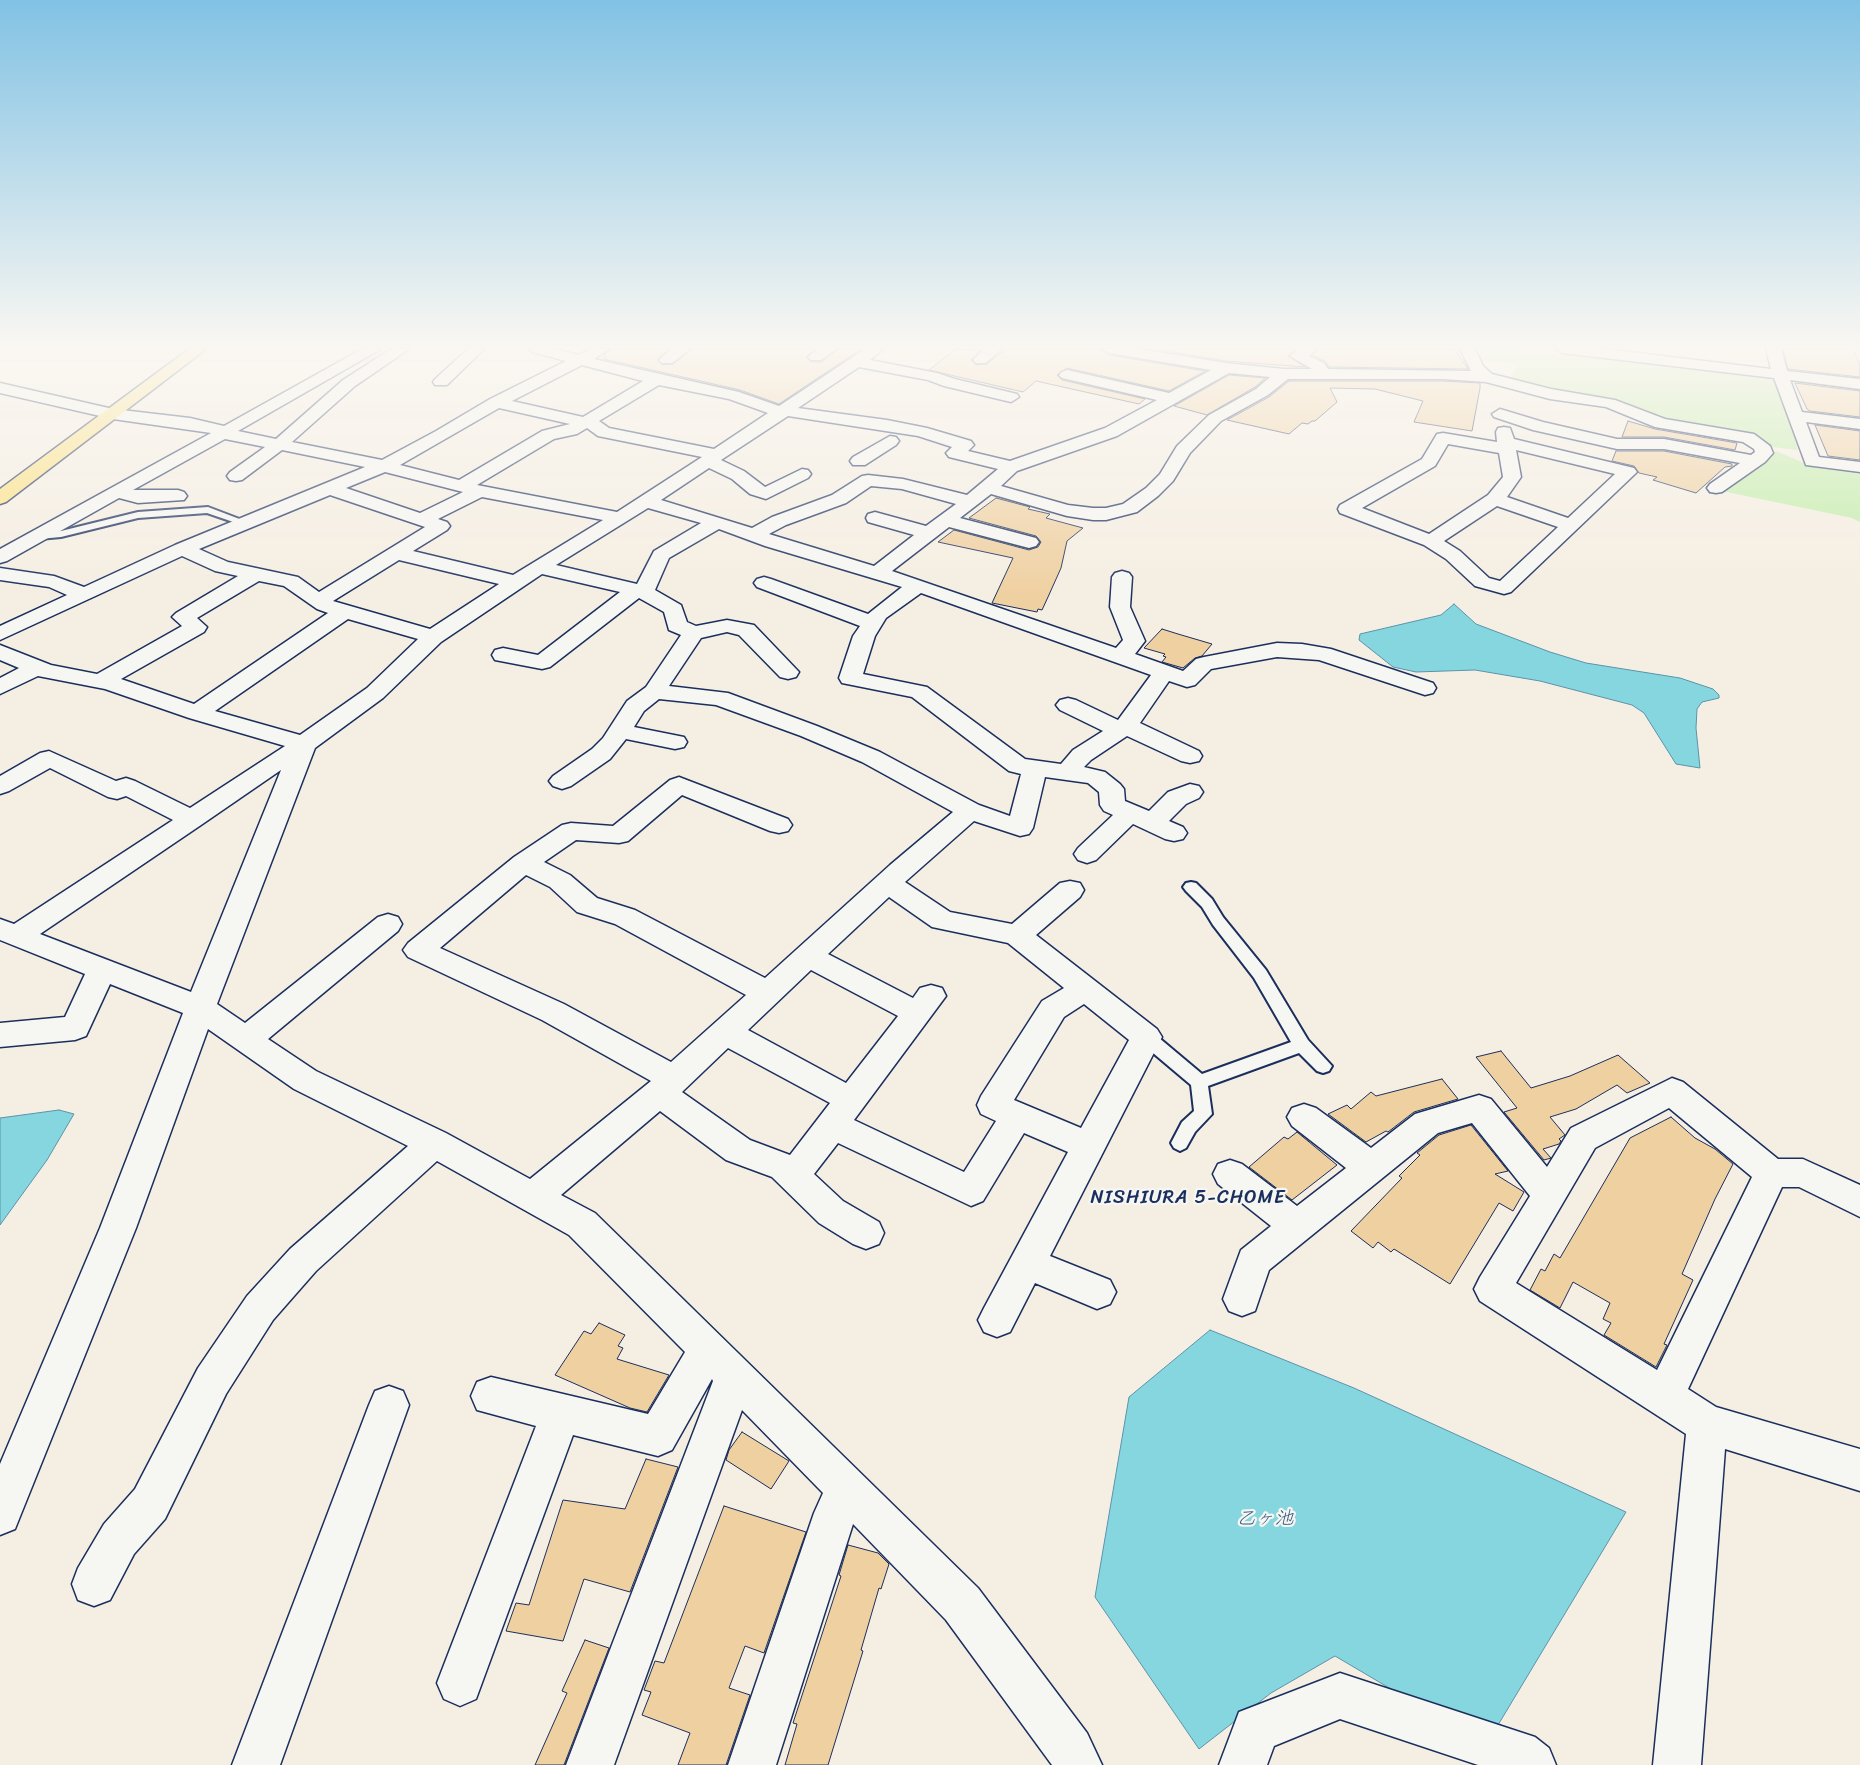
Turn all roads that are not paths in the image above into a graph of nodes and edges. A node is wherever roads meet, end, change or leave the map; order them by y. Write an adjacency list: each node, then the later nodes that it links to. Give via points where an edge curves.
1 (64, 431): 29 (highway)
2 (90, 431): 38 (highway)
3 (294, 431): 18 (street)
4 (448, 431): 24 (street)
5 (565, 431): 30 (street, via 548,435)
6 (603, 431): 21 (street)
7 (754, 431): 21 (street)
8 (912, 431): 20 (street, via 966,445)
9 (1112, 431): 25 (street)
10 (1202, 431): 32 (street, via 1183,450 1167,477 1152,492 1124,510 1106,514 1067,510)
11 (1504, 431): 19 (street)
12 (1562, 431): 23 (street, via 1617,444 1664,444)
13 (1710, 431): 23 (street, via 1748,438 1762,446 1764,453)
14 (1801, 431): 26 (street, via 1812,461)
15 (224, 432): 18 (street); 35 (street)
16 (862, 434): 17 (street)
17 (890, 441): 20 (street, via 934,452); 22 (street)
18 (280, 444): 24 (street); 28 (street)
19 (1507, 446): 39 (street, via 1512,477); 49 (street, via 1628,472); 53 (street, via 1443,438 1429,462 1347,509)
20 (955, 453): 25 (street)
21 (713, 458): 36 (street); 40 (street)
22 (860, 461)
23 (1754, 461): 33 (street)
24 (384, 466): 30 (street); 31 (street)
25 (1011, 467): 32 (street)
26 (1860, 467)
27 (802, 474): 36 (street)
28 (236, 476)
29 (0, 478)
30 (462, 486): 34 (street)
31 (330, 488): 45 (street); 48 (street)
32 (988, 488): 41 (street)
33 (1716, 488)
34 (480, 491): 43 (street); 45 (street)
35 (117, 492): 37 (street, via 138,497); 52 (street)
36 (766, 494): 42 (street)
37 (178, 496)
38 (0, 498)
39 (1495, 498): 49 (street); 53 (street)
40 (646, 502): 43 (street); 47 (street)
41 (970, 502): 42 (street, via 903,484 868,480 839,499); 46 (street)
42 (801, 511): 51 (street)
43 (621, 518): 58 (street)
44 (875, 518): 50 (street)
45 (422, 520): 56 (street, via 440,526)
46 (946, 520): 50 (street); 54 (street)
47 (717, 522): 51 (street); 66 (street, via 661,555)
48 (245, 523): 52 (lane, via 208,510 138,515 62,534); 55 (street)
49 (1571, 525): 53 (street, via 1504,588 1482,582)
50 (929, 533): 59 (street)
51 (754, 535): 59 (street)
52 (39, 536): 57 (street)
53 (1431, 541)
54 (1028, 542)
55 (182, 548): 61 (street, via 222,567); 67 (street)
56 (396, 553): 63 (street); 68 (street)
57 (0, 557)
58 (539, 567): 63 (street); 66 (street)
59 (878, 572): 65 (street)
60 (0, 574): 67 (street, via 54,582)
61 (256, 574): 68 (street, via 291,581); 80 (street, via 183,617 196,627)
62 (1122, 577): 76 (street, via 1120,607 1134,641)
63 (516, 582): 73 (street)
64 (764, 583): 70 (street)
65 (918, 585): 70 (street, via 878,614); 76 (street)
66 (640, 591): 71 (street, via 674,609 677,625); 75 (street, via 542,662)
67 (85, 595): 72 (street)
68 (318, 601): 69 (street)
69 (345, 611): 73 (street); 85 (street)
70 (872, 623): 91 (street, via 864,636 850,678 918,692 1018,766)
71 (693, 633): 79 (street, via 727,626 746,630); 83 (street)
72 (0, 634)
73 (433, 637): 89 (street, via 375,692)
74 (0, 652): 77 (street)
75 (502, 655)
76 (1121, 656): 78 (street)
77 (36, 668): 80 (street); 81 (street)
78 (1165, 671): 82 (street, via 1187,680 1204,664 1277,650 1302,650 1324,654); 86 (street)
79 (788, 672)
80 (101, 681): 85 (street)
81 (0, 688)
82 (1425, 688)
83 (654, 692): 87 (street, via 635,706); 96 (street, via 720,698 809,731 871,757)
84 (1068, 705): 86 (street)
85 (197, 713): 89 (street)
86 (1122, 728): 90 (street); 92 (street, via 1082,755)
87 (619, 731): 88 (street); 93 (street, via 601,754)
88 (675, 742)
89 (304, 744): 97 (street); 112 (street)
90 (1190, 756)
91 (1034, 768): 92 (street); 96 (street, via 1020,828)
92 (1067, 772): 98 (street, via 1096,777 1111,789 1113,805)
93 (562, 781)
94 (0, 786): 97 (street, via 49,758 116,791 126,786)
95 (1190, 792): 98 (street, via 1177,798)
96 (970, 811): 102 (street)
97 (192, 819): 106 (street)
98 (1152, 823): 100 (street)
99 (779, 825): 101 (street, via 679,785 619,835 571,831)
100 (1087, 854)
101 (524, 864): 111 (street, via 560,881 587,905 625,916); 120 (street, via 418,950 553,1012)
102 (887, 883): 107 (street, via 942,920); 108 (street)
103 (1191, 887): 117 (lane, via 1207,903 1260,974)
104 (1070, 890): 107 (street)
105 (388, 924): 116 (street)
106 (9, 932): 109 (street)
107 (1017, 935): 110 (street)
108 (808, 956): 111 (street); 124 (street, via 917,1001)
109 (103, 968): 112 (street); 114 (street, via 74,1028)
110 (1084, 989): 115 (street); 122 (street, via 1053,1009 993,1105)
111 (768, 993): 113 (street)
112 (200, 1008): 116 (street); 149 (street, via 118,1228)
113 (726, 1032): 120 (street); 121 (street)
114 (0, 1035)
115 (1146, 1037): 119 (lane); 127 (street)
116 (246, 1040): 125 (street, via 305,1080)
117 (1302, 1045): 118 (lane); 119 (lane)
118 (1323, 1066)
119 (1199, 1082): 126 (lane, via 1203,1114 1188,1127)
120 (667, 1086): 131 (street, via 738,1150 784,1167); 133 (street)
121 (835, 1092)
122 (1017, 1116): 124 (street, via 971,1191); 127 (street)
123 (1304, 1117): 128 (street)
124 (832, 1125): 131 (street)
125 (434, 1143): 133 (street); 150 (street, via 303,1260 260,1308 212,1381 150,1504 118,1539)
126 (1180, 1143)
127 (1088, 1146): 137 (street)
128 (1370, 1167): 132 (street, via 1427,1122 1479,1108); 135 (street)
129 (1771, 1173): 132 (street, via 1672,1091 1583,1138); 134 (street, via 1804,1173); 143 (street)
130 (1230, 1174): 135 (street)
131 (793, 1176): 136 (street, via 831,1212)
132 (1549, 1194): 143 (street, via 1493,1289)
133 (532, 1198): 141 (street, via 582,1224)
134 (1860, 1202)
135 (1297, 1226): 139 (street, via 1254,1261)
136 (866, 1233)
137 (1027, 1263): 138 (street); 140 (street)
138 (1097, 1292)
139 (1242, 1299)
140 (997, 1320)
141 (722, 1362): 145 (street, via 658,1436); 148 (street); 153 (street)
142 (491, 1396): 145 (street)
143 (1664, 1397): 146 (street)
144 (389, 1406): 152 (street)
145 (561, 1413): 151 (street)
146 (1706, 1424): 147 (street); 158 (street)
147 (1860, 1470)
148 (850, 1491): 154 (street, via 835,1513); 155 (street, via 962,1604)
149 (0, 1514)
150 (94, 1584)
151 (460, 1683)
152 (256, 1765)
153 (590, 1765)
154 (752, 1765)
155 (1078, 1765)
156 (1244, 1765): 157 (street, via 1256,1729 1340,1696 1518,1754)
157 (1532, 1765)
158 (1677, 1765)

